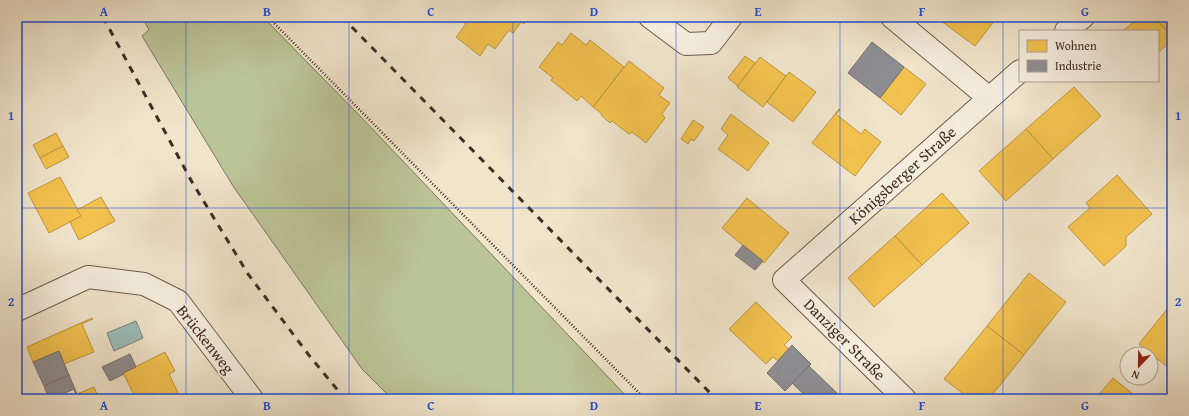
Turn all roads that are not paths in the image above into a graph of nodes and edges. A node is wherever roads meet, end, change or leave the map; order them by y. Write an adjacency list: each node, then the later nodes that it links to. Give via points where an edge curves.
1 (650, 17): 2 (street, via 686,44 711,43)
2 (731, 17)
3 (892, 17): 7 (street)
4 (1083, 17): 5 (street)
5 (1067, 30)
6 (1019, 72): 7 (street, Königsberger Straße)
7 (989, 98): 8 (street, Königsberger Straße)
8 (784, 280): 11 (street, Danziger Straße)
9 (17, 310): 10 (street, Brückenweg, via 88,276 144,284 178,301)
10 (252, 399)
11 (905, 399)

